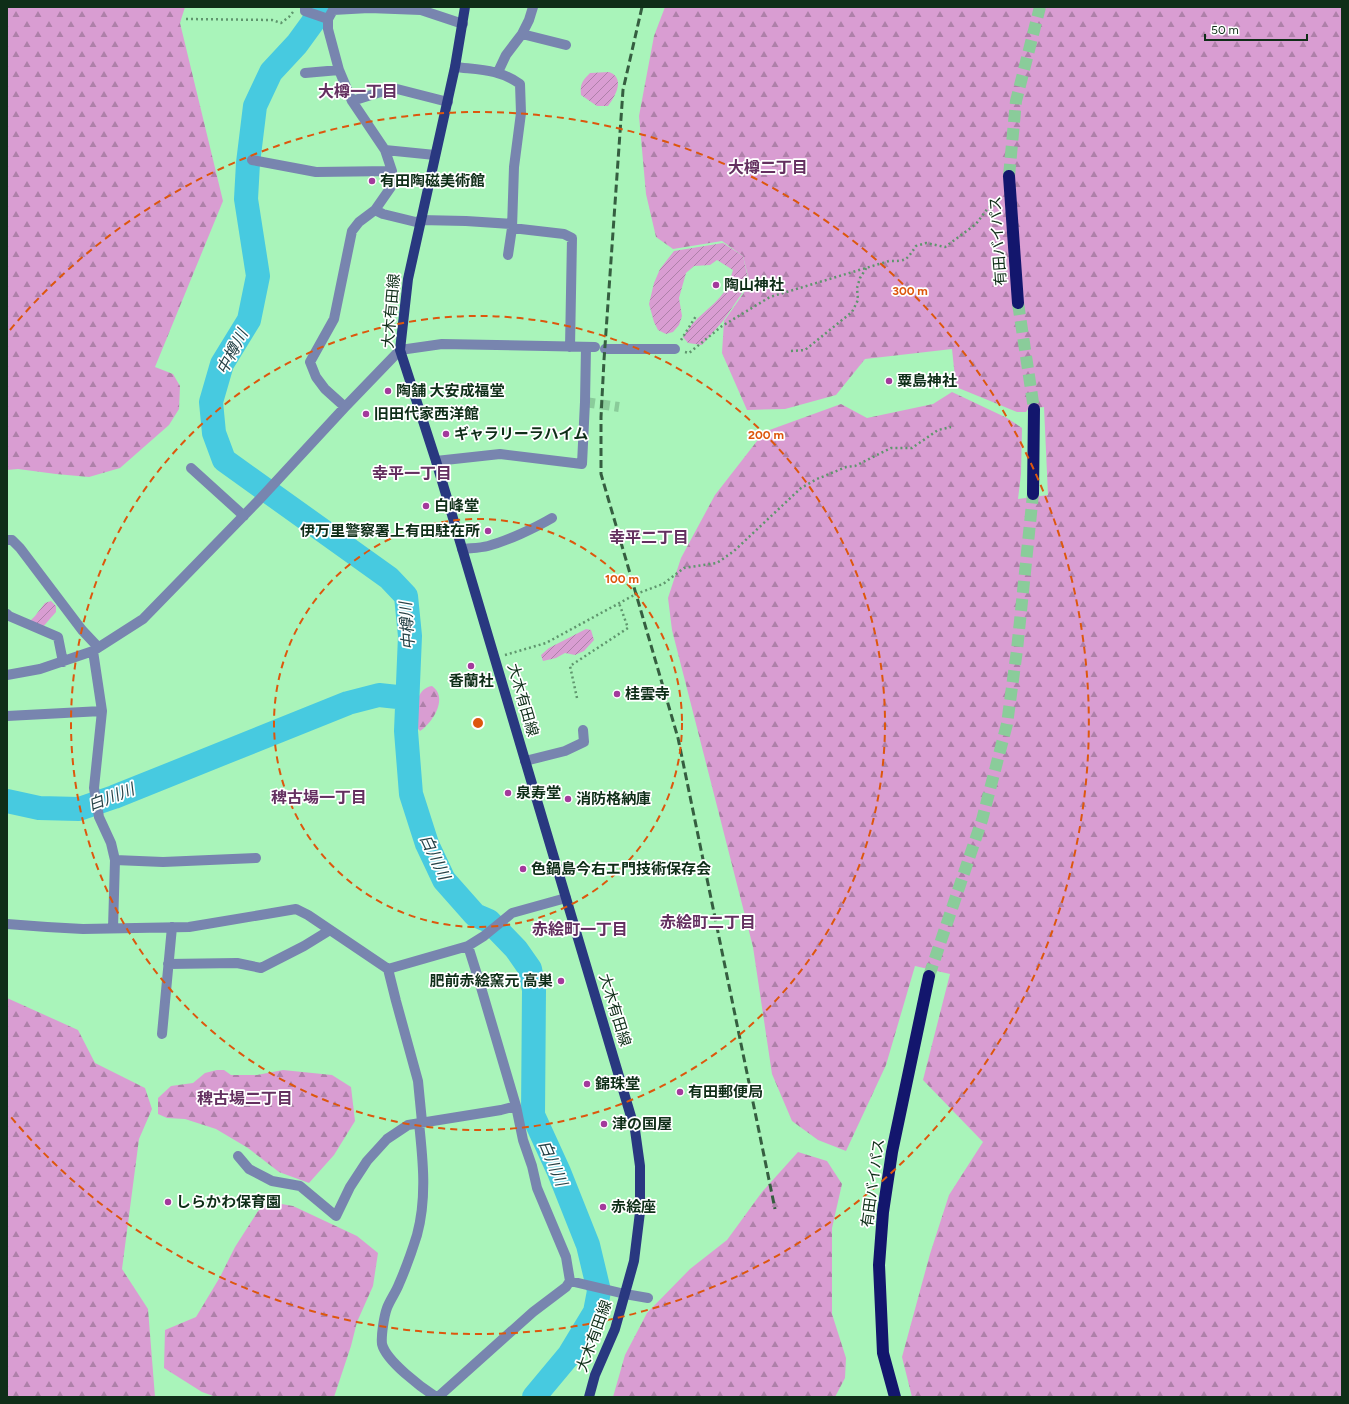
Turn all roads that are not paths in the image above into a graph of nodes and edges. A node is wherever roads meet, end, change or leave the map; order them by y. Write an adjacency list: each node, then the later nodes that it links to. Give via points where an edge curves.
1 (465, 7): 5 (main road, 大木有田線)
2 (533, 7): 6 (street)
3 (307, 11): 4 (street)
4 (326, 18): 5 (street, via 333,10 421,10); 9 (street)
5 (463, 24): 8 (main road, 大木有田線)
6 (522, 34): 7 (street); 10 (street, via 506,55)
7 (566, 45)
8 (455, 67): 10 (street); 13 (main road, 大木有田線)
9 (339, 70): 11 (street); 12 (street)
10 (498, 72): 21 (street, via 520,84 521,113 514,167)
11 (305, 73)
12 (352, 101): 13 (street, via 397,89); 14 (street)
13 (448, 102): 15 (main road, 大木有田線)
14 (384, 150): 15 (street); 17 (street)
15 (435, 155): 20 (main road, 大木有田線)
16 (252, 160): 17 (street, via 316,172)
17 (392, 171): 19 (street, via 391,187)
18 (1009, 176): 23 (highway, 有田バイパス)
19 (375, 210): 20 (street); 28 (street, via 352,231 334,319 310,362 325,390)
20 (420, 222): 21 (street, via 466,221); 27 (main road, 大木有田線, via 408,279)
21 (512, 226): 22 (street); 24 (street, via 564,234 572,238)
22 (508, 255)
23 (1018, 303)
24 (570, 347): 25 (street); 27 (street, via 442,344)
25 (595, 348): 26 (street); 30 (street, via 585,402 582,464 500,454)
26 (675, 349)
27 (400, 350): 28 (street); 30 (main road, 大木有田線)
28 (345, 407): 33 (street)
29 (1034, 409): 32 (highway)
30 (436, 461): 36 (main road, 大木有田線)
31 (191, 468): 33 (street)
32 (1033, 494)
33 (244, 516): 38 (street, via 143,619)
34 (552, 518): 36 (street, via 487,546)
35 (7, 540): 38 (street, via 12,540 20,548)
36 (462, 549): 44 (main road, 大木有田線)
37 (7, 614): 39 (street, via 58,637)
38 (96, 649): 39 (street); 41 (street)
39 (63, 662): 40 (street)
40 (7, 676)
41 (102, 711): 42 (street); 46 (street, via 94,788 100,817)
42 (7, 716)
43 (584, 730): 44 (street, via 584,742 565,751)
44 (525, 761): 47 (main road, 大木有田線)
45 (256, 858): 46 (street, via 163,862)
46 (115, 860): 50 (street)
47 (566, 898): 52 (street, via 512,914); 61 (main road, 大木有田線, via 634,1130 640,1166 640,1212 634,1261)
48 (7, 924): 50 (street)
49 (172, 927): 50 (street); 51 (street, via 189,927 296,909); 53 (street)
50 (113, 928)
51 (330, 930): 53 (street, via 261,968 237,963); 54 (street)
52 (468, 946): 54 (street); 57 (street)
53 (168, 964): 56 (street)
54 (388, 969): 58 (street, via 418,1081)
55 (929, 976): 65 (highway, 有田バイパス, via 892,1152 883,1212 879,1265 883,1353)
56 (162, 1034)
57 (516, 1106): 58 (street); 60 (street, via 537,1188 566,1257)
58 (420, 1122): 59 (street, via 408,1125 387,1139 350,1187 336,1216 300,1186 272,1180 249,1169); 63 (street, via 424,1182 417,1234 399,1285 386,1309 382,1345 388,1356 419,1387)
59 (238, 1156)
60 (570, 1281): 61 (street); 63 (street)
61 (625, 1294): 62 (street); 64 (main road, 大木有田線, via 615,1330 595,1375)
62 (648, 1298)
63 (437, 1397)
64 (589, 1397)
65 (895, 1397)

